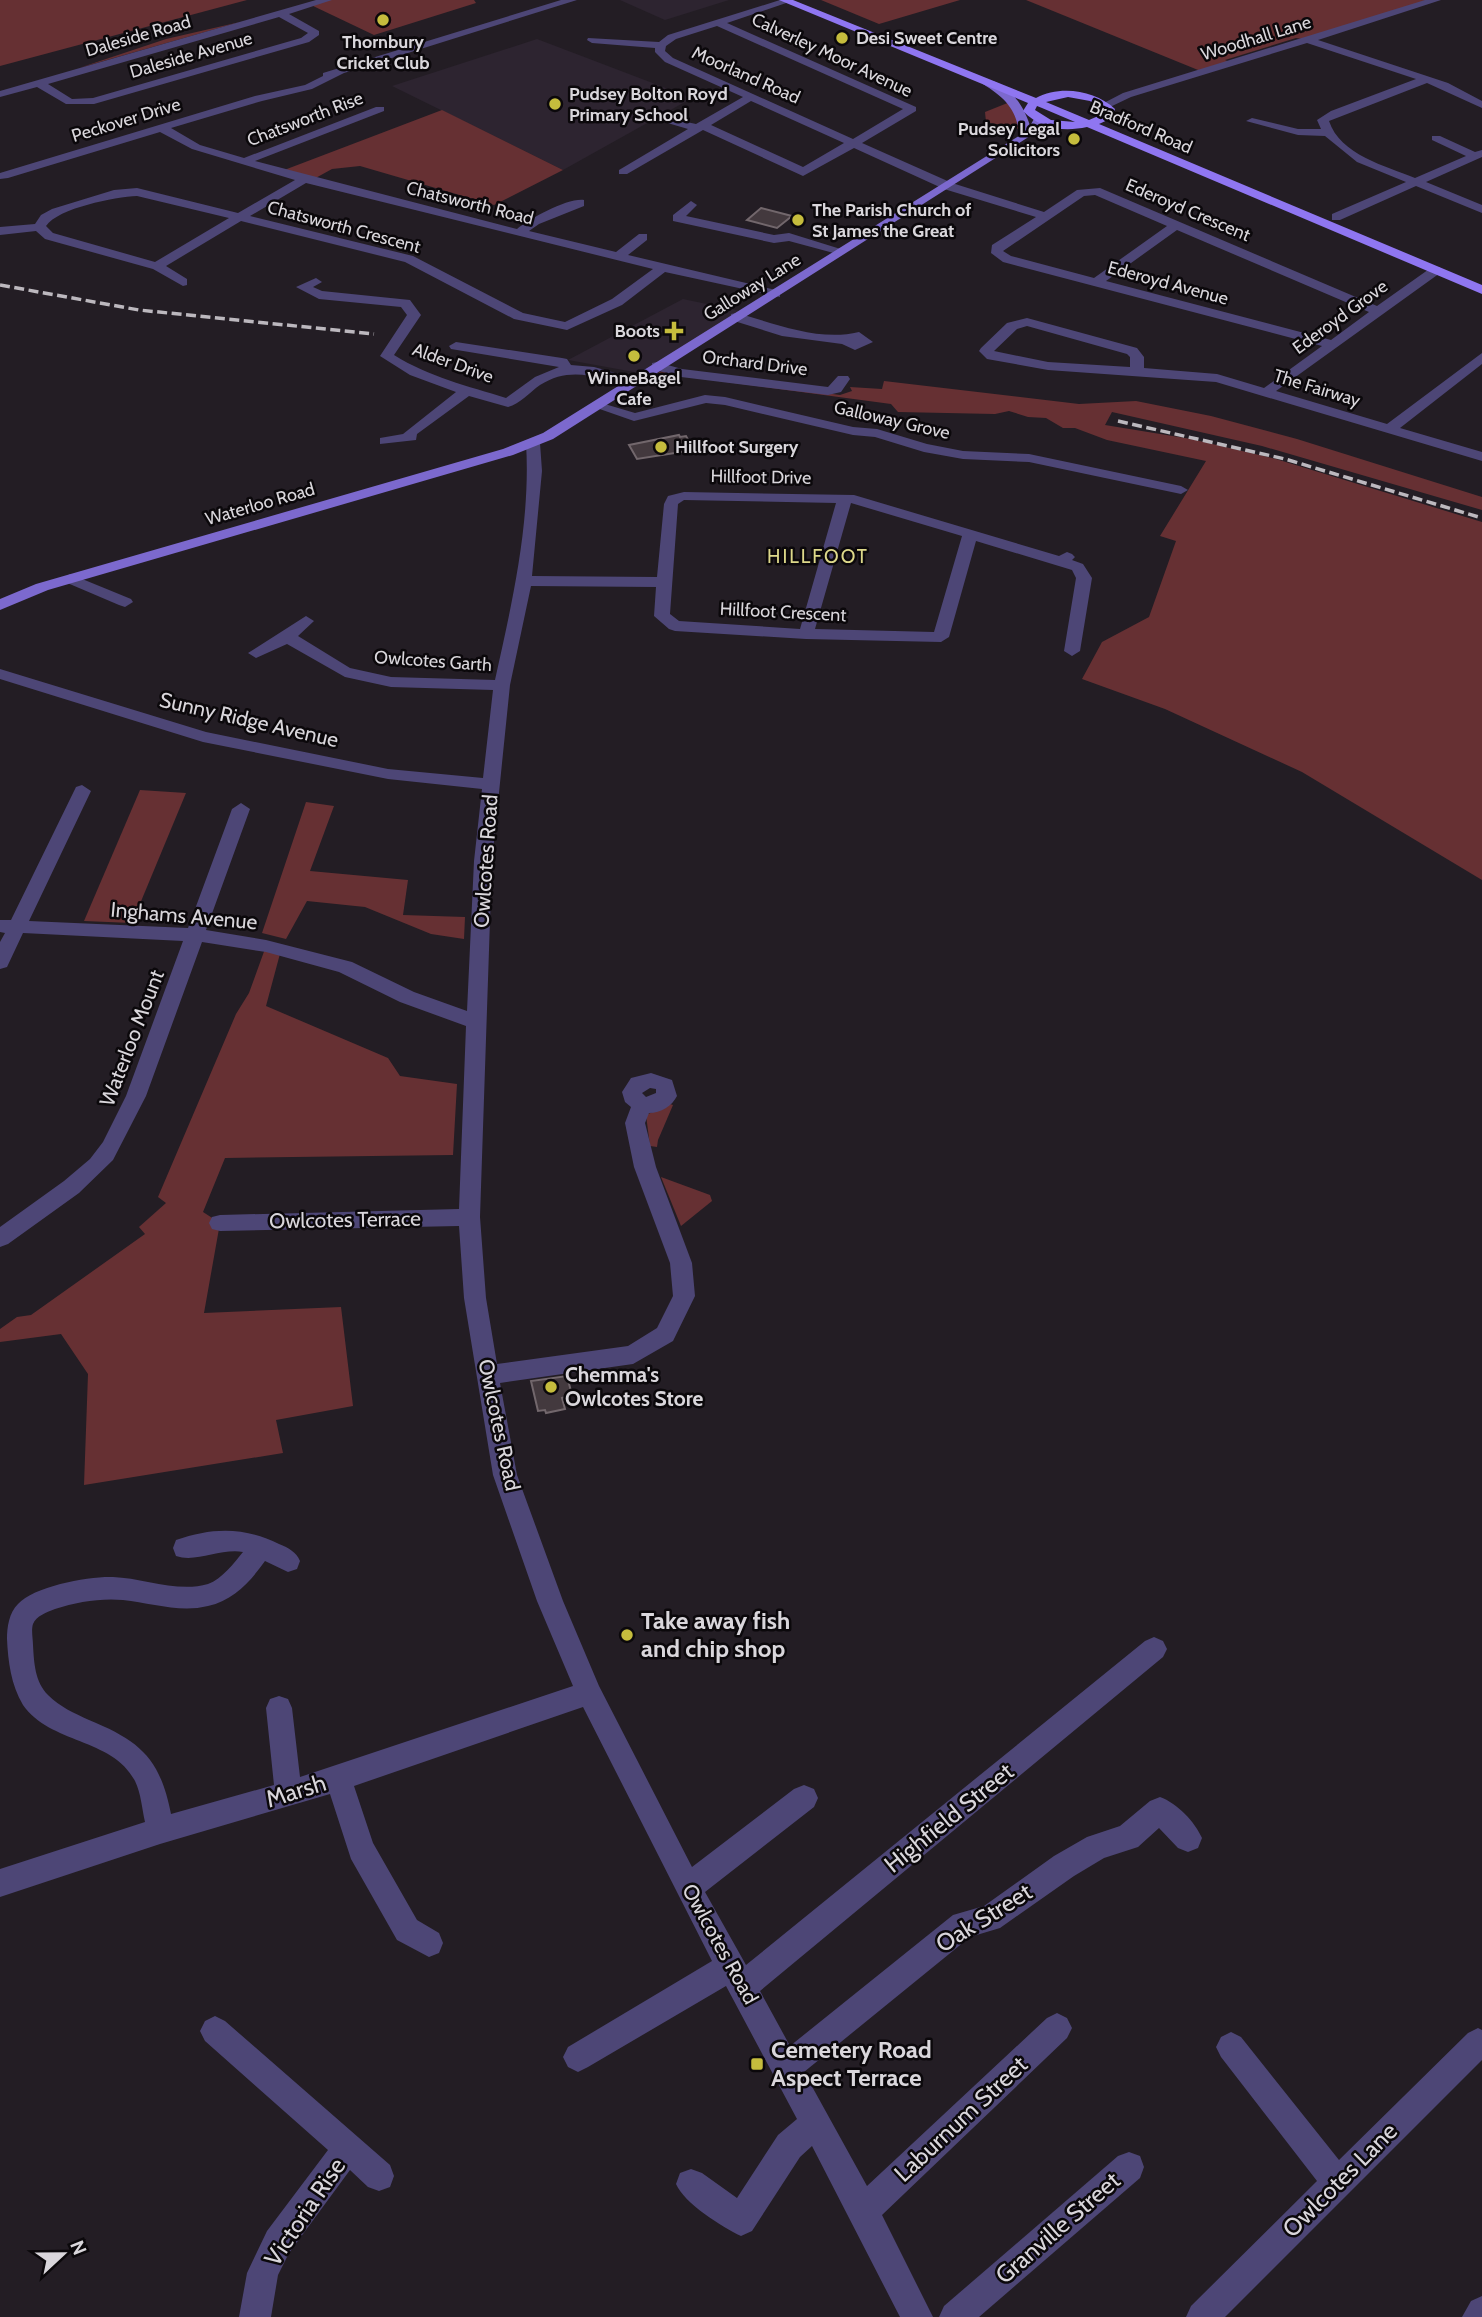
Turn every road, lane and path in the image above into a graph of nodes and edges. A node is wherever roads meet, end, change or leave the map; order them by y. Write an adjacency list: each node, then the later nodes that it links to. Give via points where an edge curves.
1 (327, 0): 6 (street, Daleside Road)
2 (572, 0): 30 (street, Peckover Drive, via 307,87)
3 (808, 0): 17 (highway, Bradford Road)
4 (1436, 0): 9 (street, Woodhall Lane)
5 (786, 1): 7 (street, Moorland Road); 12 (highway, Bradford Road)
6 (280, 13): 13 (street, Daleside Road); 13 (street, Daleside Avenue, via 315,33 305,40 94,101 70,102)
7 (718, 23): 10 (street, Moorland Road, via 671,37); 34 (street, Calverley Moor Avenue, via 912,109)
8 (592, 40): 10 (street)
9 (1308, 40): 11 (street); 16 (street, Woodhall Lane)
10 (662, 45): 18 (street, Moorland Road, via 660,52 669,60)
11 (1427, 79): 20 (street); 31 (street, via 1335,113 1323,120)
12 (987, 82): 19 (highway, Bradford Road); 32 (main road, via 1015,100 1025,122)
13 (39, 83): 14 (street, Daleside Road)
14 (0, 94)
15 (1077, 95): 16 (street, Woodhall Lane); 17 (highway); 21 (highway)
16 (1127, 95): 21 (street, Woodhall Lane)
17 (1048, 96): 19 (highway); 25 (highway, Bradford Road)
18 (751, 97): 29 (street); 34 (street, Moorland Road)
19 (1035, 102): 24 (highway, via 1028,108); 27 (highway, Bradford Road)
20 (1482, 105)
21 (1106, 106): 25 (highway, via 1108,116)
22 (380, 109): 36 (street, Chatsworth Rise)
23 (658, 117): 29 (street)
24 (1039, 119): 28 (highway); 32 (main road, Galloway Lane)
25 (1102, 119): 27 (highway); 49 (highway, Bradford Road)
26 (1252, 121): 31 (street)
27 (1089, 124): 28 (highway); 60 (highway, Bradford Road)
28 (1068, 126): 32 (main road, Galloway Lane)
29 (700, 127): 37 (street); 38 (street)
30 (162, 128): 36 (street, Chatsworth Road, via 196,147); 39 (street, Peckover Drive)
31 (1328, 134): 42 (street, via 1361,160)
32 (1025, 137): 43 (main road, Galloway Lane)
33 (1436, 138): 35 (street)
34 (856, 144): 38 (street); 43 (street, Moorland Road)
35 (1479, 155): 42 (street)
36 (243, 162): 40 (street, Chatsworth Road)
37 (623, 172)
38 (803, 172): 41 (street)
39 (4, 176)
40 (306, 178): 48 (street); 53 (street, Chatsworth Road)
41 (819, 181)
42 (1412, 183): 46 (street); 49 (street)
43 (948, 186): 47 (street, Moorland Road); 55 (main road, Galloway Lane)
44 (580, 203): 53 (street, via 535,221)
45 (691, 205): 55 (street, via 677,218)
46 (1482, 209)
47 (1045, 216): 50 (street, Ederoyd Crescent, via 1081,193 1096,191); 56 (street, Ederoyd Crescent, via 998,246)
48 (238, 217): 51 (street, Chatsworth Crescent, via 130,191 56,212); 58 (street); 59 (street, Chatsworth Crescent, via 409,259 505,310 554,324 574,324 617,302)
49 (1336, 217): 61 (highway, Bradford Road)
50 (1177, 224): 64 (street); 67 (street, Ederoyd Crescent)
51 (39, 227): 52 (street); 58 (street, via 49,236)
52 (0, 231)
53 (519, 233): 57 (street, Chatsworth Road)
54 (643, 237): 57 (street)
55 (841, 251): 66 (main road, Galloway Lane)
56 (997, 254): 64 (street, Ederoyd Avenue)
57 (618, 257): 59 (street, Chatsworth Road)
58 (157, 266): 62 (street)
59 (663, 267): 66 (street, Chatsworth Road)
60 (1436, 270): 65 (highway, Bradford Road); 67 (street, Ederoyd Grove)
61 (1482, 277)
62 (183, 282)
63 (316, 282): 72 (street, Alder Drive, via 295,289 405,303 414,314)
64 (1096, 282): 70 (street, Ederoyd Avenue)
65 (1482, 290)
66 (775, 293): 68 (main road, Galloway Lane)
67 (1378, 312): 70 (street, Ederoyd Grove)
68 (737, 317): 69 (street, via 782,332); 75 (main road, Galloway Lane)
69 (845, 340)
70 (1332, 344): 81 (street, Ederoyd Grove)
71 (456, 346): 76 (street, via 562,362)
72 (387, 356): 74 (street, Alder Drive); 80 (street, Alder Drive, via 407,370)
73 (1482, 356): 85 (street)
74 (370, 357)
75 (657, 366): 78 (street, Orchard Drive, via 828,391 836,389); 79 (main road, Galloway Lane)
76 (566, 368): 79 (street); 82 (street, Alder Drive, via 550,372)
77 (1137, 371): 77 (street, The Fairway, via 1038,367 986,351 1012,326 1027,322 1132,351); 81 (street, The Fairway, via 1217,378)
78 (842, 379)
79 (632, 382): 83 (main road, Galloway Lane)
80 (468, 390): 82 (street, Alder Drive); 86 (street, via 410,433 411,437)
81 (1265, 393): 85 (street, The Fairway)
82 (508, 403): 84 (street, Alder Drive)
83 (598, 406): 87 (main road, Galloway Lane); 89 (street, Galloway Grove, via 634,417 691,401 715,400 877,433 924,448 1029,458)
84 (498, 419)
85 (1389, 430): 88 (street, The Fairway)
86 (385, 441)
87 (533, 443): 94 (main road, Waterloo Road); 95 (street, Owlcotes Road, via 535,471)
88 (1482, 457)
89 (1126, 478): 90 (street, Galloway Grove); 91 (street)
90 (1181, 490)
91 (1119, 492)
92 (845, 499): 93 (street, Hillfoot Drive); 96 (street, Hillfoot Drive, via 678,497 671,504); 100 (street)
93 (970, 534): 100 (street, Hillfoot Crescent, via 941,637); 102 (street, Hillfoot Drive, via 1065,559 1078,567 1084,578)
94 (71, 579): 97 (street); 98 (main road, Waterloo Road)
95 (524, 581): 96 (street); 105 (street, Owlcotes Road)
96 (664, 582): 100 (street, Hillfoot Crescent, via 662,616 675,626)
97 (125, 602)
98 (0, 606)
99 (306, 621): 101 (street)
100 (806, 634)
101 (288, 637): 103 (street); 105 (street, Owlcotes Garth, via 345,672 391,681)
102 (1072, 651)
103 (256, 653)
104 (0, 674): 106 (street, Sunny Ridge Avenue, via 230,743 388,774)
105 (502, 685): 106 (street, Owlcotes Road)
106 (492, 784): 112 (street, Owlcotes Road, via 483,861)
107 (82, 791): 109 (street)
108 (241, 809): 110 (street, Waterloo Mount)
109 (8, 926): 110 (street, Inghams Avenue); 111 (street)
110 (196, 935): 112 (street, Inghams Avenue, via 266,946 345,967 407,997); 116 (street, Waterloo Mount, via 136,1096 104,1156 34,1216)
111 (0, 962)
112 (477, 1022): 114 (street, Owlcotes Road)
113 (642, 1105): 117 (street, via 635,1122 645,1167 681,1263 684,1296 665,1334 633,1354)
114 (469, 1217): 115 (street, Owlcotes Terrace); 117 (street, Owlcotes Road)
115 (220, 1223)
116 (0, 1238)
117 (487, 1375): 122 (street, Owlcotes Road, via 505,1475)
118 (262, 1546): 119 (street, via 230,1538); 120 (street); 127 (street, via 236,1578 210,1595 95,1588 40,1603 23,1615 22,1671 34,1698 59,1720 133,1754 149,1784)
119 (185, 1548)
120 (288, 1561)
121 (1154, 1649): 132 (street, Highfield Street)
122 (589, 1693): 124 (street, Marsh); 130 (street, Owlcotes Road)
123 (279, 1709): 125 (street)
124 (338, 1779): 125 (street, Marsh); 131 (street, via 360,1849 407,1930)
125 (288, 1794): 127 (street, Marsh)
126 (804, 1798): 130 (street)
127 (160, 1831): 129 (street, Marsh)
128 (1188, 1838): 138 (street, Oak Street, via 1160,1810 1128,1837 1097,1847 1064,1866 990,1918 963,1925)
129 (0, 1882)
130 (688, 1888): 132 (street, Owlcotes Road)
131 (429, 1943)
132 (737, 1976): 137 (street, Highfield Street); 138 (street, Owlcotes Road)
133 (1058, 2028): 145 (street, Laburnum Street)
134 (215, 2031): 140 (street, Victoria Rise)
135 (1478, 2043): 143 (street, Owlcotes Lane)
136 (1231, 2047): 143 (street)
137 (578, 2057)
138 (787, 2067): 139 (street, Owlcotes Road)
139 (817, 2122): 144 (street, via 789,2146 741,2220); 145 (street, Owlcotes Road)
140 (348, 2148): 142 (street, Victoria Rise); 147 (street, Victoria Rise, via 278,2242 263,2273)
141 (1129, 2167): 149 (street, Granville Street)
142 (379, 2176)
143 (1338, 2183): 150 (street, Owlcotes Lane)
144 (691, 2184)
145 (864, 2210): 148 (street, Owlcotes Road)
146 (1482, 2312): 151 (street)
147 (255, 2317)
148 (918, 2317)
149 (955, 2317)
150 (1202, 2317)
151 (1478, 2317)

